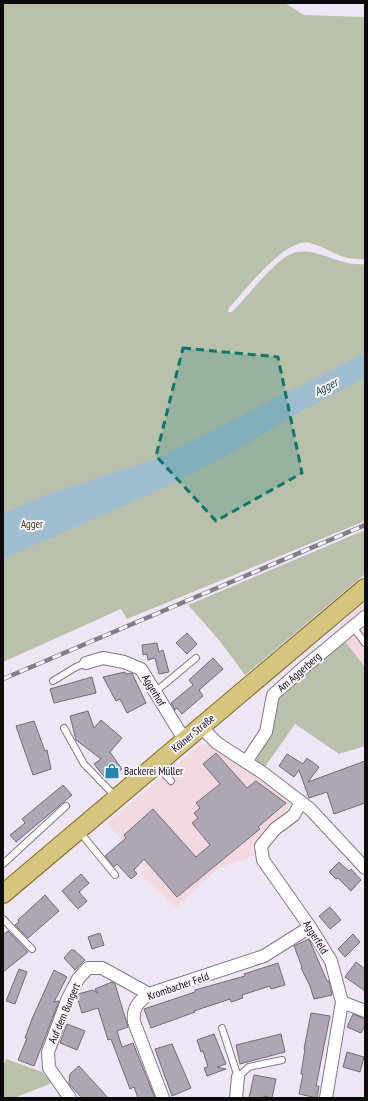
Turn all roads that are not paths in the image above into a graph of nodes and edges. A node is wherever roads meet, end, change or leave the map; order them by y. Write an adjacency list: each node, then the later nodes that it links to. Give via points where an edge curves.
1 (365, 588): 9 (main road, Kölner Straße)
2 (365, 617): 3 (street, Am Aggerberg)
3 (353, 627): 4 (lane); 12 (street, Am Aggerberg, via 273,695 266,732)
4 (365, 643)
5 (196, 658): 8 (lane)
6 (86, 663): 7 (lane); 8 (street, Aggerhof, via 103,658 141,669)
7 (53, 681)
8 (155, 692): 11 (street, Aggerhof, via 178,731)
9 (202, 727): 11 (main road, Kölner Straße); 12 (street, via 217,743)
10 (64, 728): 15 (lane, via 84,764)
11 (186, 739): 13 (main road, Kölner Straße)
12 (246, 762): 16 (street)
13 (156, 764): 14 (lane); 15 (main road, Kölner Straße)
14 (170, 781)
15 (116, 797): 18 (main road, Kölner Straße)
16 (301, 802): 20 (street); 24 (street, Aggerfeld, via 294,815 276,829 261,846 263,860)
17 (66, 806): 19 (lane)
18 (78, 831): 21 (lane); 22 (main road, Kölner Straße)
19 (3, 864)
20 (365, 868)
21 (115, 875)
22 (3, 894)
23 (3, 919): 25 (lane)
24 (310, 926): 26 (street, Krombacher Feld, via 264,956); 27 (street, Aggerfeld, via 331,961)
25 (32, 949)
26 (149, 994): 32 (street, Auf dem Bungert, via 102,968 88,968 78,979 68,998 48,1052 49,1068); 33 (street, Krombacher Feld, via 140,1000 133,1016)
27 (342, 1002): 28 (street); 35 (street, Aggerfeld)
28 (365, 1011)
29 (222, 1028): 31 (lane)
30 (282, 1060): 31 (lane, via 249,1067)
31 (238, 1077): 34 (street)
32 (70, 1098)
33 (163, 1098)
34 (236, 1098)
35 (326, 1098)

